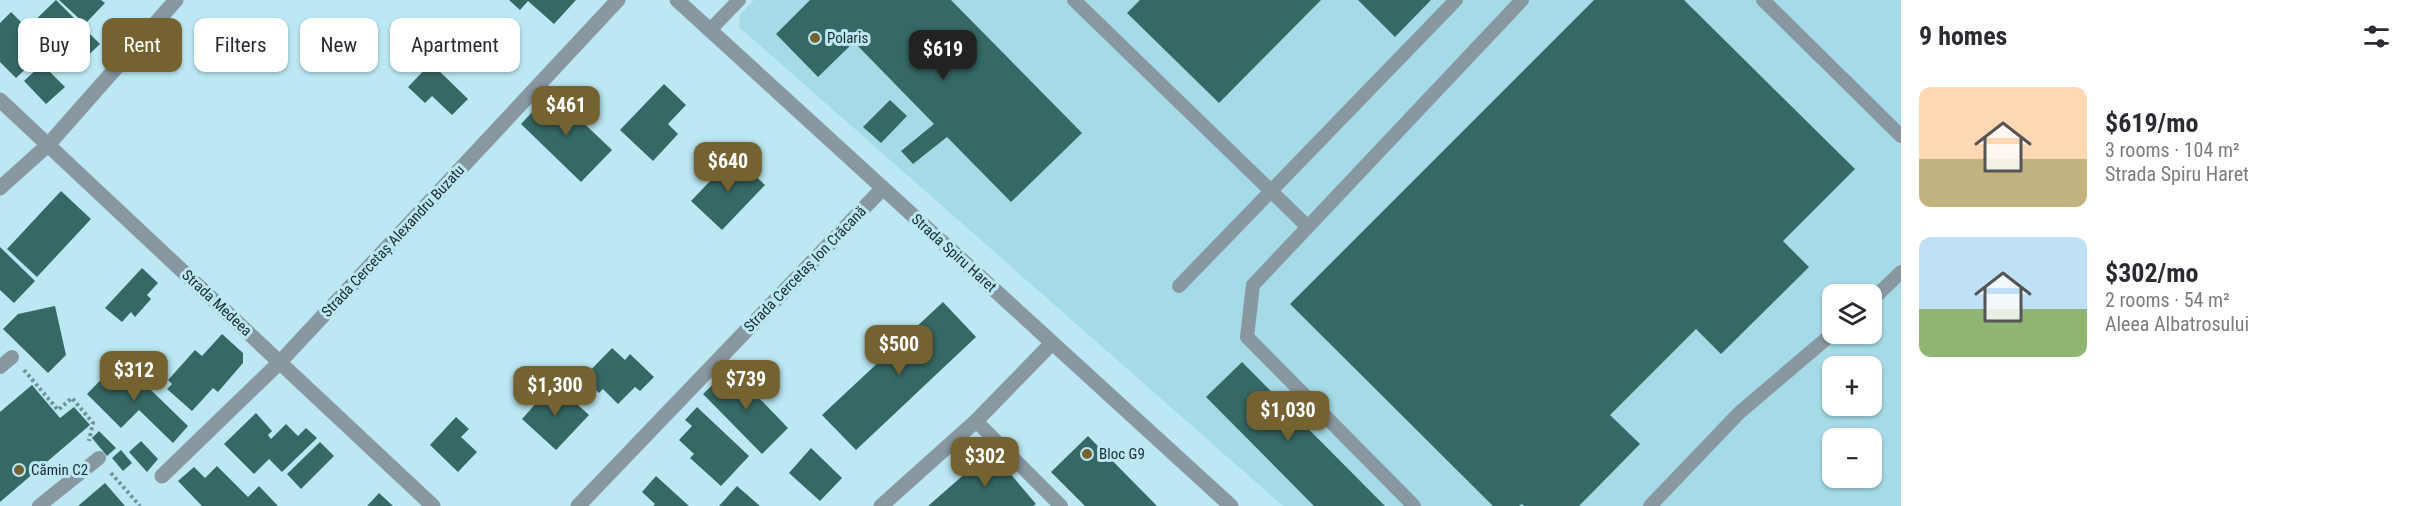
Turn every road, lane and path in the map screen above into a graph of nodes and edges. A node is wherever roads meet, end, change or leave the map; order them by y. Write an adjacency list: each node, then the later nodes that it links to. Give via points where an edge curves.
1 (176, 0): 12 (street)
2 (618, 0): 23 (street, Strada Cercetaș Alexandru Buzatu)
3 (677, 0): 9 (street, Strada Spiru Haret)
4 (739, 0): 9 (lane)
5 (1456, 0): 15 (lane)
6 (1522, 0): 16 (lane)
7 (1763, 0): 11 (lane)
8 (1084, 3): 15 (lane)
9 (710, 30): 14 (street, Strada Spiru Haret)
10 (0, 100): 12 (street, Strada Medeea)
11 (1901, 136)
12 (48, 145): 13 (street); 23 (street, Strada Medeea)
13 (0, 188)
14 (883, 188): 21 (street, Strada Spiru Haret); 31 (street, Strada Cercetaș Ion Crăcană)
15 (1271, 191): 16 (lane); 18 (lane)
16 (1308, 226): 35 (lane, via 1253,285 1247,337)
17 (1901, 272): 19 (lane)
18 (1179, 286)
19 (1882, 291)
20 (1822, 342): 36 (lane, via 1738,413)
21 (1052, 343): 25 (street); 34 (street, Strada Spiru Haret)
22 (12, 357): 24 (lane); 26 (path, via 58,410 72,398 93,423 88,445)
23 (280, 362): 27 (street, Strada Cercetaș Alexandru Buzatu); 30 (street, Strada Medeea)
24 (0, 367)
25 (976, 421): 32 (street); 33 (lane)
26 (99, 458): 28 (lane); 29 (path)
27 (162, 476)
28 (39, 506)
29 (140, 506)
30 (433, 506)
31 (579, 506)
32 (882, 506)
33 (1061, 506)
34 (1231, 506)
35 (1414, 506)
36 (1650, 506)

